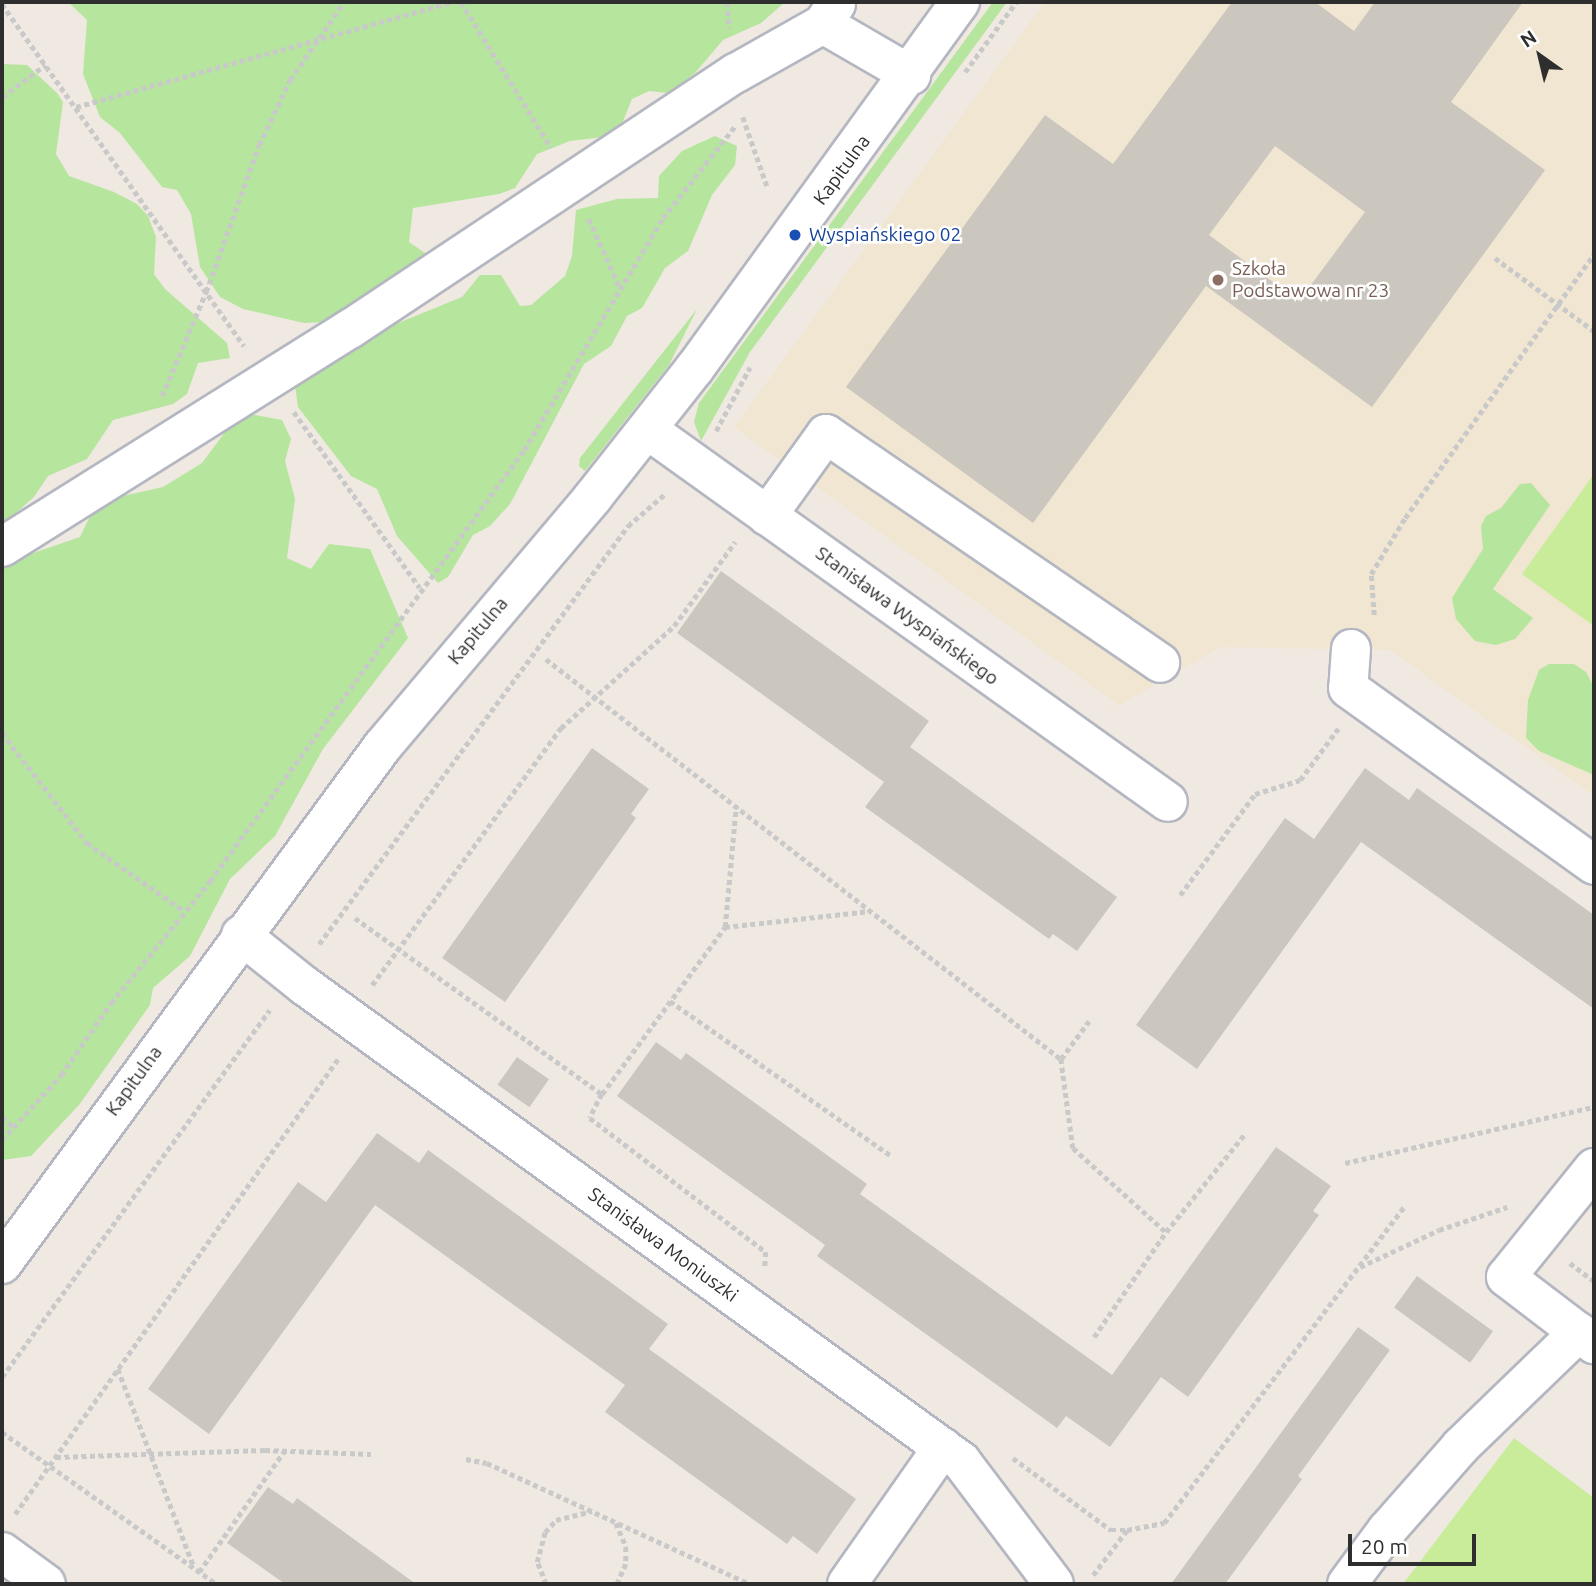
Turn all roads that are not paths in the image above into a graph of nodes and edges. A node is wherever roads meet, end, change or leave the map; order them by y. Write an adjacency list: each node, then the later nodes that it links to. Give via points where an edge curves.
1 (960, 2): 3 (street, Kapitulna)
2 (830, 13): 3 (street); 6 (street, via 270,379)
3 (911, 75): 4 (street, Kapitulna)
4 (648, 430): 5 (street, Stanisława Wyspiańskiego); 11 (street, Kapitulna, via 382,747)
5 (767, 516): 8 (street, via 826,434); 9 (street, Stanisława Wyspiańskiego)
6 (2, 547)
7 (1363, 637): 10 (street, via 1349,688)
8 (1160, 663)
9 (1168, 802)
10 (1594, 865)
11 (241, 935): 13 (street, Kapitulna); 15 (street, Stanisława Moniuszki, via 294,978)
12 (1594, 1168): 14 (street, via 1506,1277)
13 (2, 1265)
14 (1586, 1338): 20 (street, via 1461,1446 1387,1530)
15 (943, 1447): 18 (street); 19 (street, Stanisława Moniuszki, via 961,1461)
16 (2, 1552): 17 (street)
17 (46, 1584)
18 (847, 1584)
19 (1054, 1584)
20 (1347, 1584)

